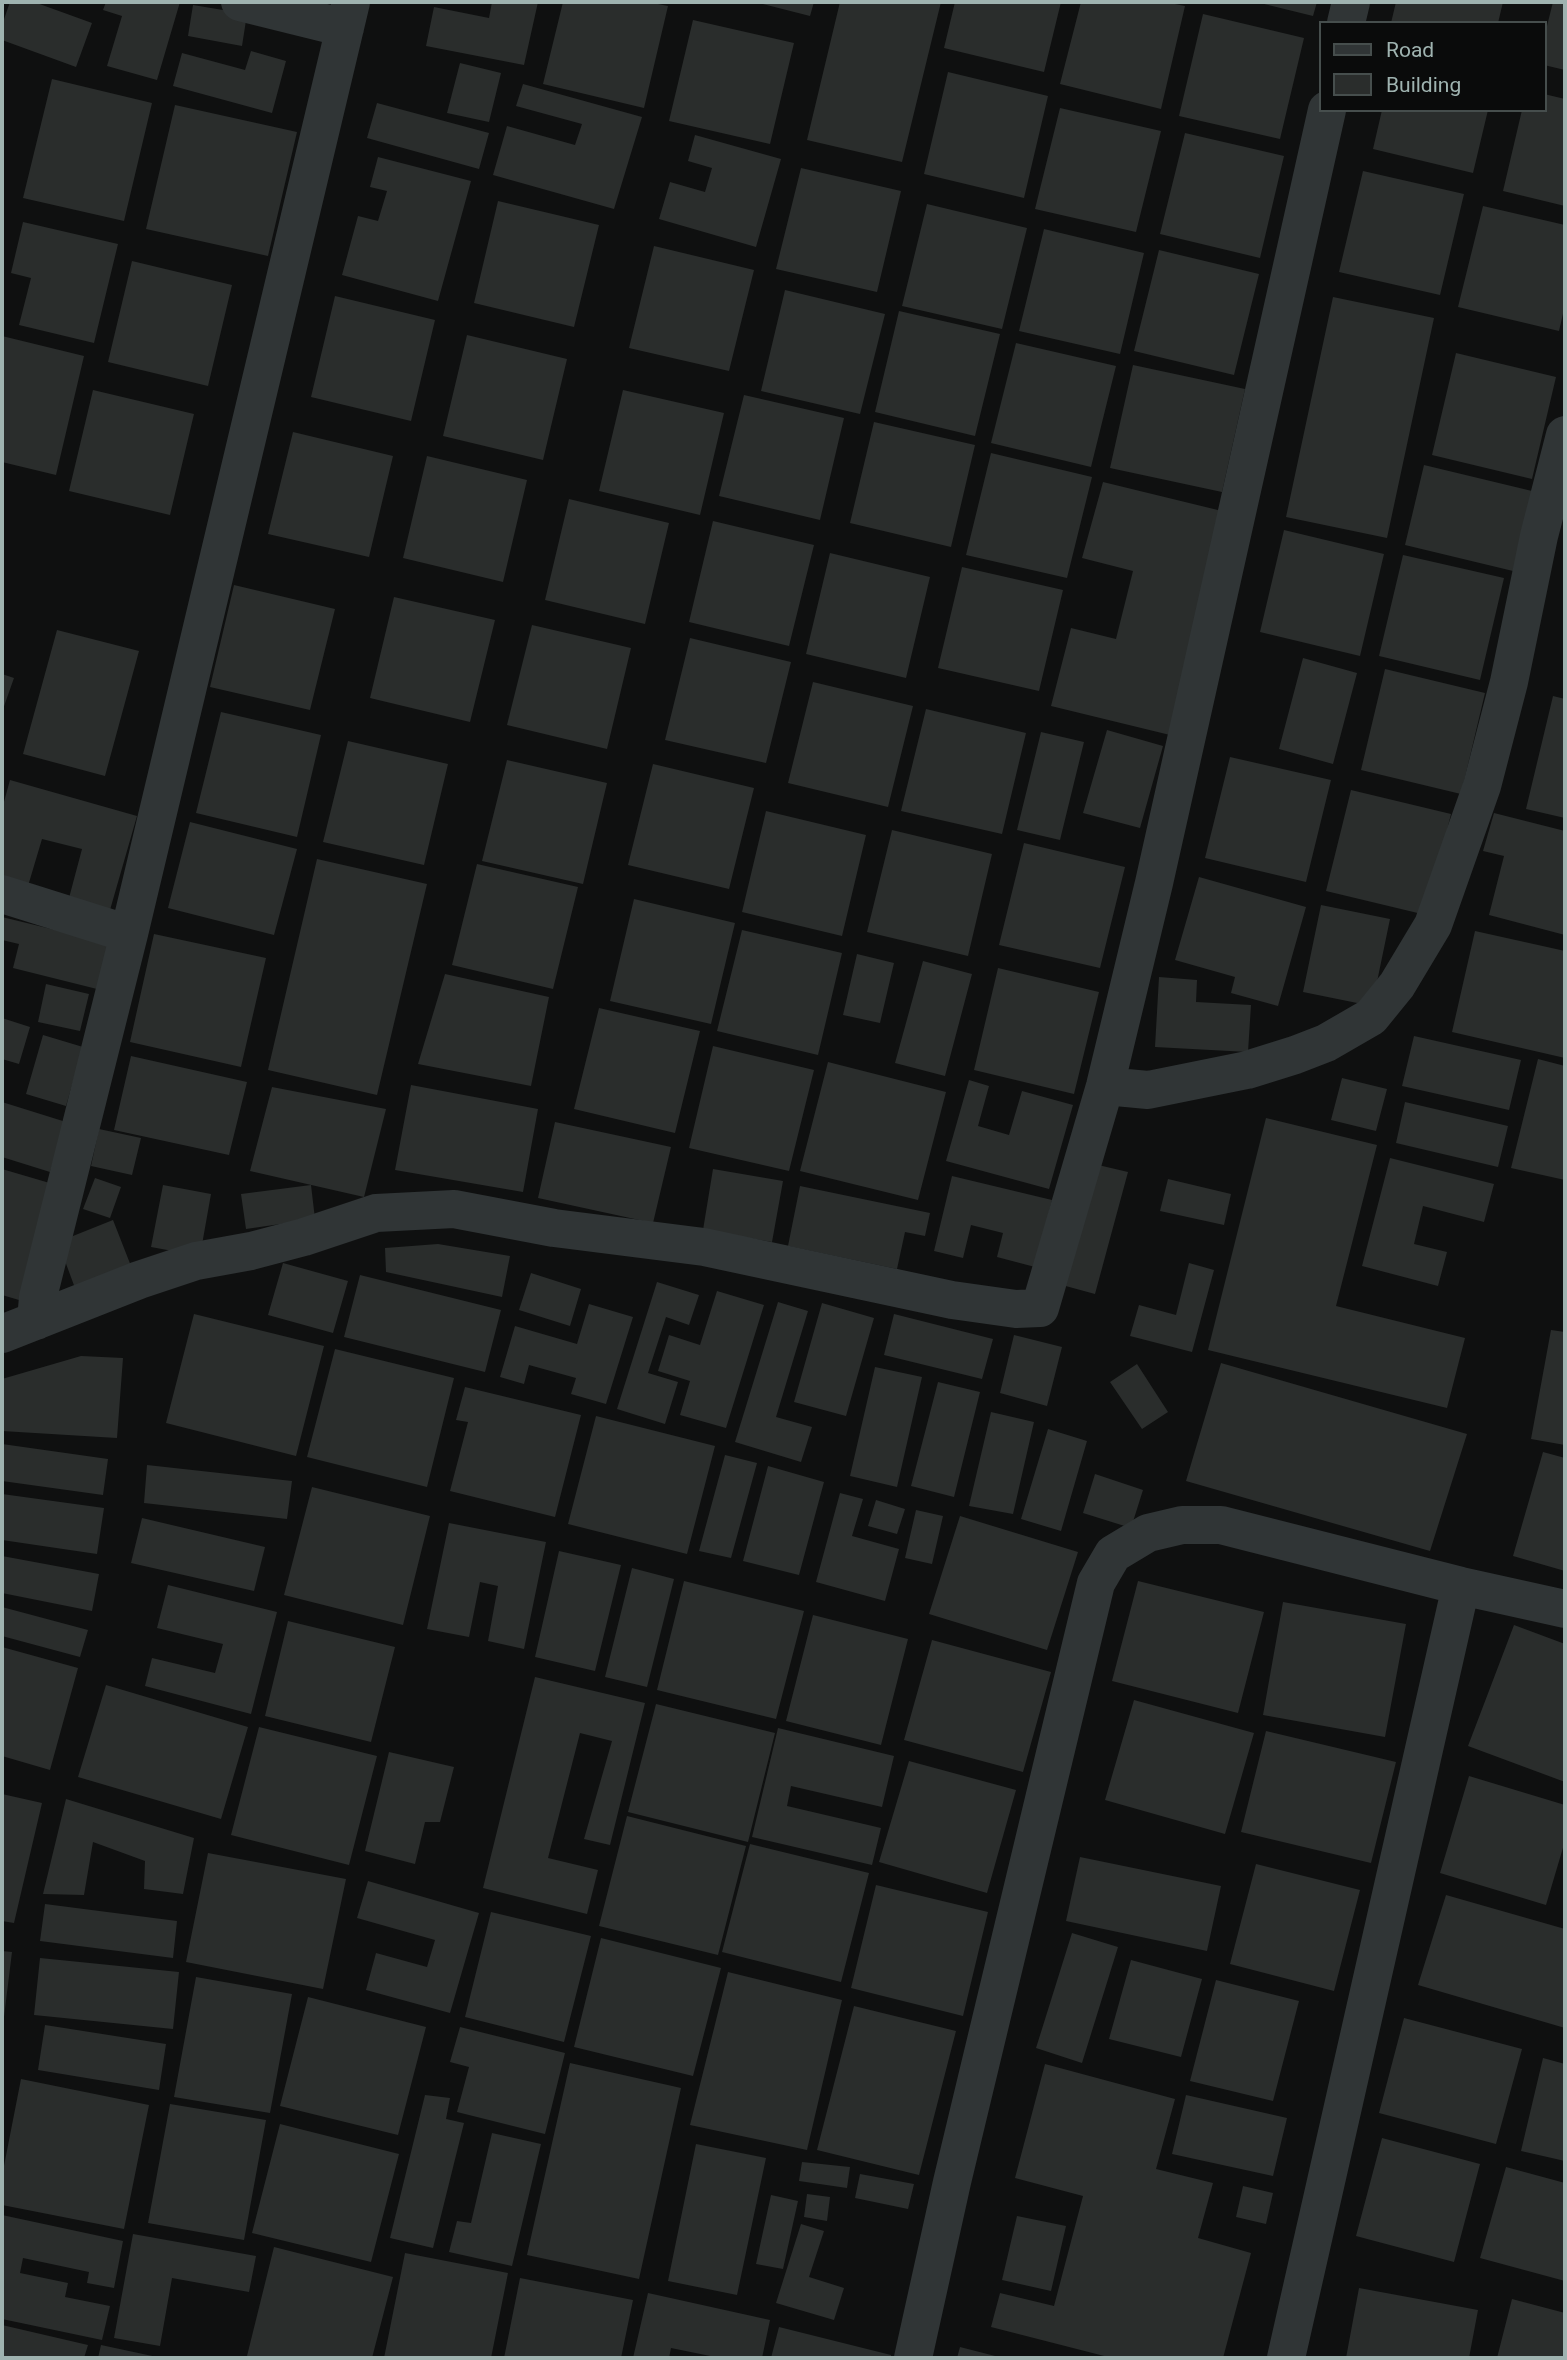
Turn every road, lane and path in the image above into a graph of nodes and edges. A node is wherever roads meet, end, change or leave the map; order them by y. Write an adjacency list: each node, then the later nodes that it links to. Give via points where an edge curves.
1 (240, 2): 3 (street)
2 (1351, 2): 4 (street)
3 (348, 15): 8 (street)
4 (1346, 21)
5 (1327, 112): 9 (street)
6 (1565, 435): 9 (street, via 1482,786 1433,925 1397,985 1371,1017 1295,1055 1148,1090)
7 (2, 894): 8 (street)
8 (129, 934): 10 (street, via 38,1297)
9 (1105, 1086): 10 (street, via 1040,1308 952,1300 704,1247 554,1228 454,1209 376,1213 304,1237 196,1261)
10 (19, 1328)
11 (1461, 1586): 12 (street); 13 (street, via 1221,1525 1182,1525 1148,1533 1114,1554 1096,1583); 14 (street)
12 (1565, 1609)
13 (913, 2358)
14 (1286, 2358)

